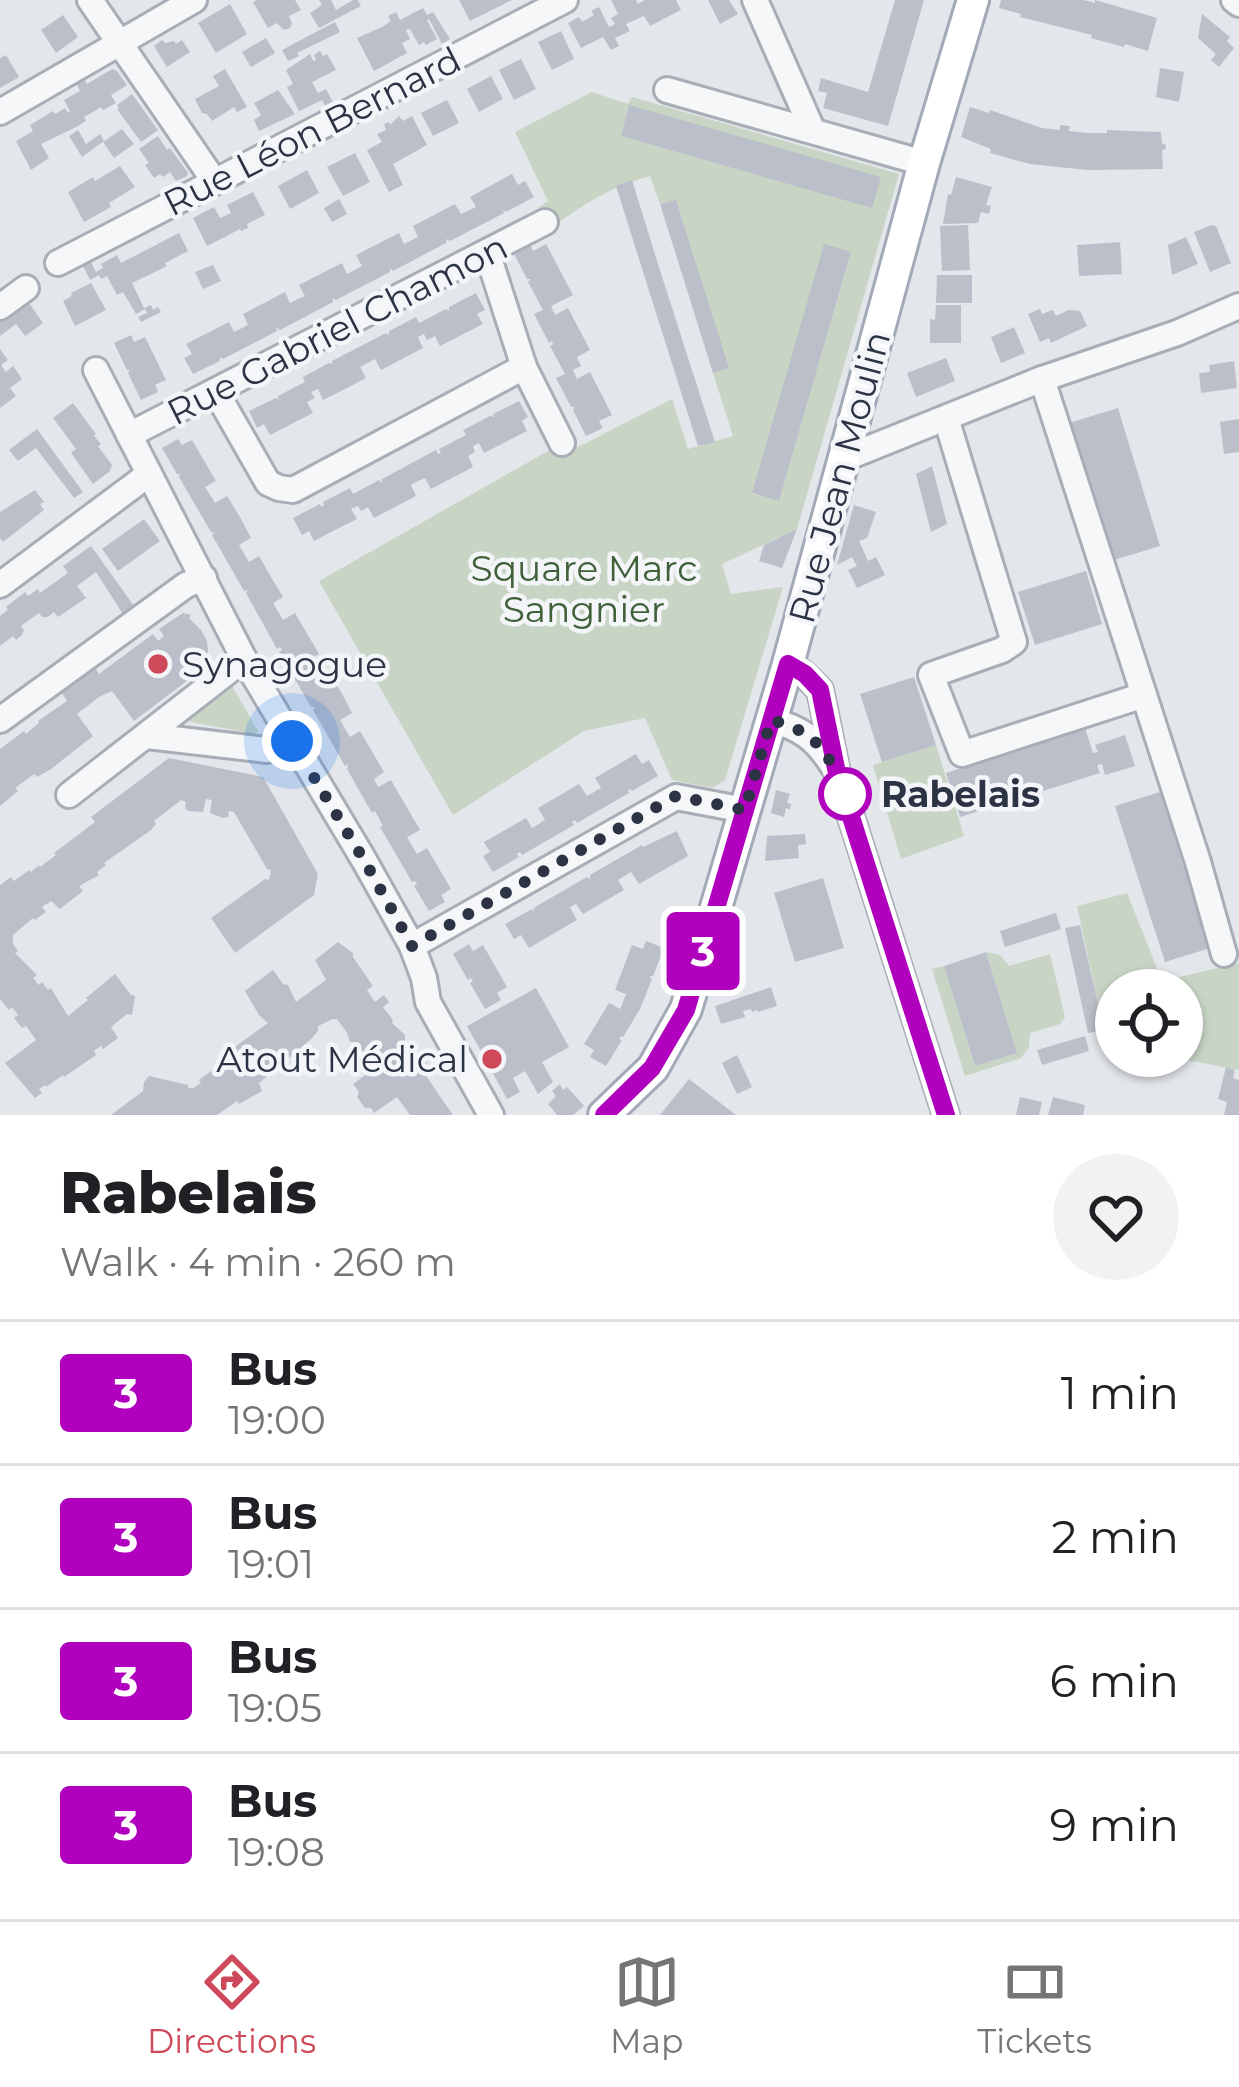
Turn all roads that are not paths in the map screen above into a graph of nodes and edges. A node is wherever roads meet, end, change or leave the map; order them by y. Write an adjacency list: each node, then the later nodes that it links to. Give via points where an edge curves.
1 (90, 0): 6 (street)
2 (194, 0): 6 (street)
3 (565, 0): 11 (street, Rue Léon Bernard)
4 (755, 0): 9 (street)
5 (973, 0): 10 (main road, Rue Jean Moulin)
6 (120, 43): 8 (street); 11 (street)
7 (667, 89): 9 (street)
8 (0, 112)
9 (812, 129): 10 (street)
10 (924, 163): 25 (main road, Rue Jean Moulin)
11 (215, 182): 14 (street, Rue Léon Bernard)
12 (545, 222): 13 (street, Rue Gabriel Chamon)
13 (487, 252): 18 (street); 21 (street, Rue Gabriel Chamon)
14 (58, 263)
15 (26, 288): 17 (street)
16 (1239, 306): 20 (street)
17 (0, 307)
18 (524, 367): 21 (street, via 293,490 268,483); 24 (street)
19 (96, 370): 23 (street)
20 (1042, 380): 22 (street); 31 (street)
21 (216, 392): 23 (street, Rue Gabriel Chamon)
22 (946, 418): 25 (street); 31 (street, via 1014,642 932,675 962,754)
23 (129, 436): 26 (street)
24 (562, 443)
25 (843, 459): 30 (main road, Rue Jean Moulin)
26 (149, 474): 27 (street); 28 (street)
27 (204, 578): 29 (street); 32 (street)
28 (0, 585)
29 (244, 659): 34 (street); 35 (street)
30 (788, 664): 33 (main road, Rue Jean Moulin); 36 (street, via 820,690)
31 (1144, 695): 40 (street)
32 (0, 719)
33 (771, 720): 36 (street, via 810,735); 38 (main road, Rue Jean Moulin)
34 (147, 736): 35 (street, via 267,750); 37 (street)
35 (292, 741): 39 (street)
36 (837, 773): 43 (street)
37 (69, 795)
38 (745, 810): 39 (street, via 676,796); 42 (main road, Rue Jean Moulin, via 686,1010 652,1068)
39 (412, 946): 41 (street, via 428,1002)
40 (1224, 954)
41 (491, 1115)
42 (604, 1115)
43 (946, 1115)

